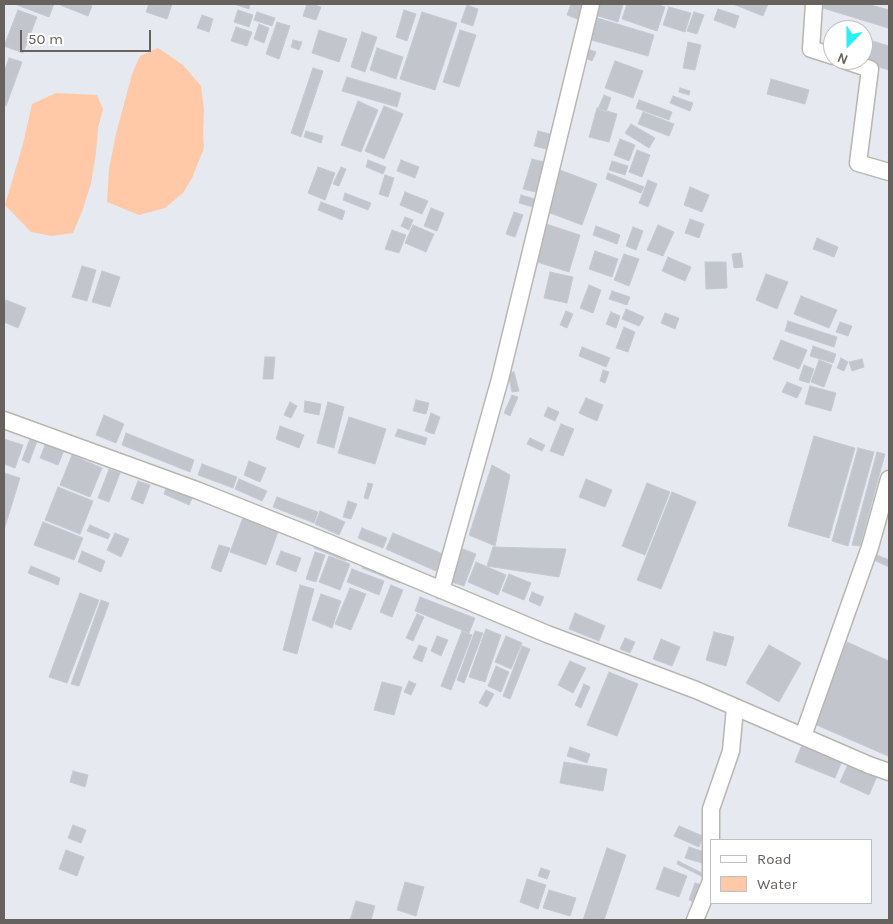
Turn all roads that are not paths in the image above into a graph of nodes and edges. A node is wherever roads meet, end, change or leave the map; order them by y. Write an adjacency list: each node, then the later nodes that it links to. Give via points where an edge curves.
1 (591, 4): 8 (street, via 500,379)
2 (814, 4): 3 (street, via 811,49)
3 (823, 53)
4 (870, 70): 5 (street, via 858,163)
5 (889, 172)
6 (4, 420): 8 (street, via 208,495)
7 (889, 479): 10 (street, via 870,547)
8 (441, 590): 9 (street)
9 (735, 708): 10 (street); 12 (street, via 731,751 711,808)
10 (802, 736): 11 (street)
11 (889, 772)
12 (711, 839)
13 (710, 882): 14 (street)
14 (695, 920)

